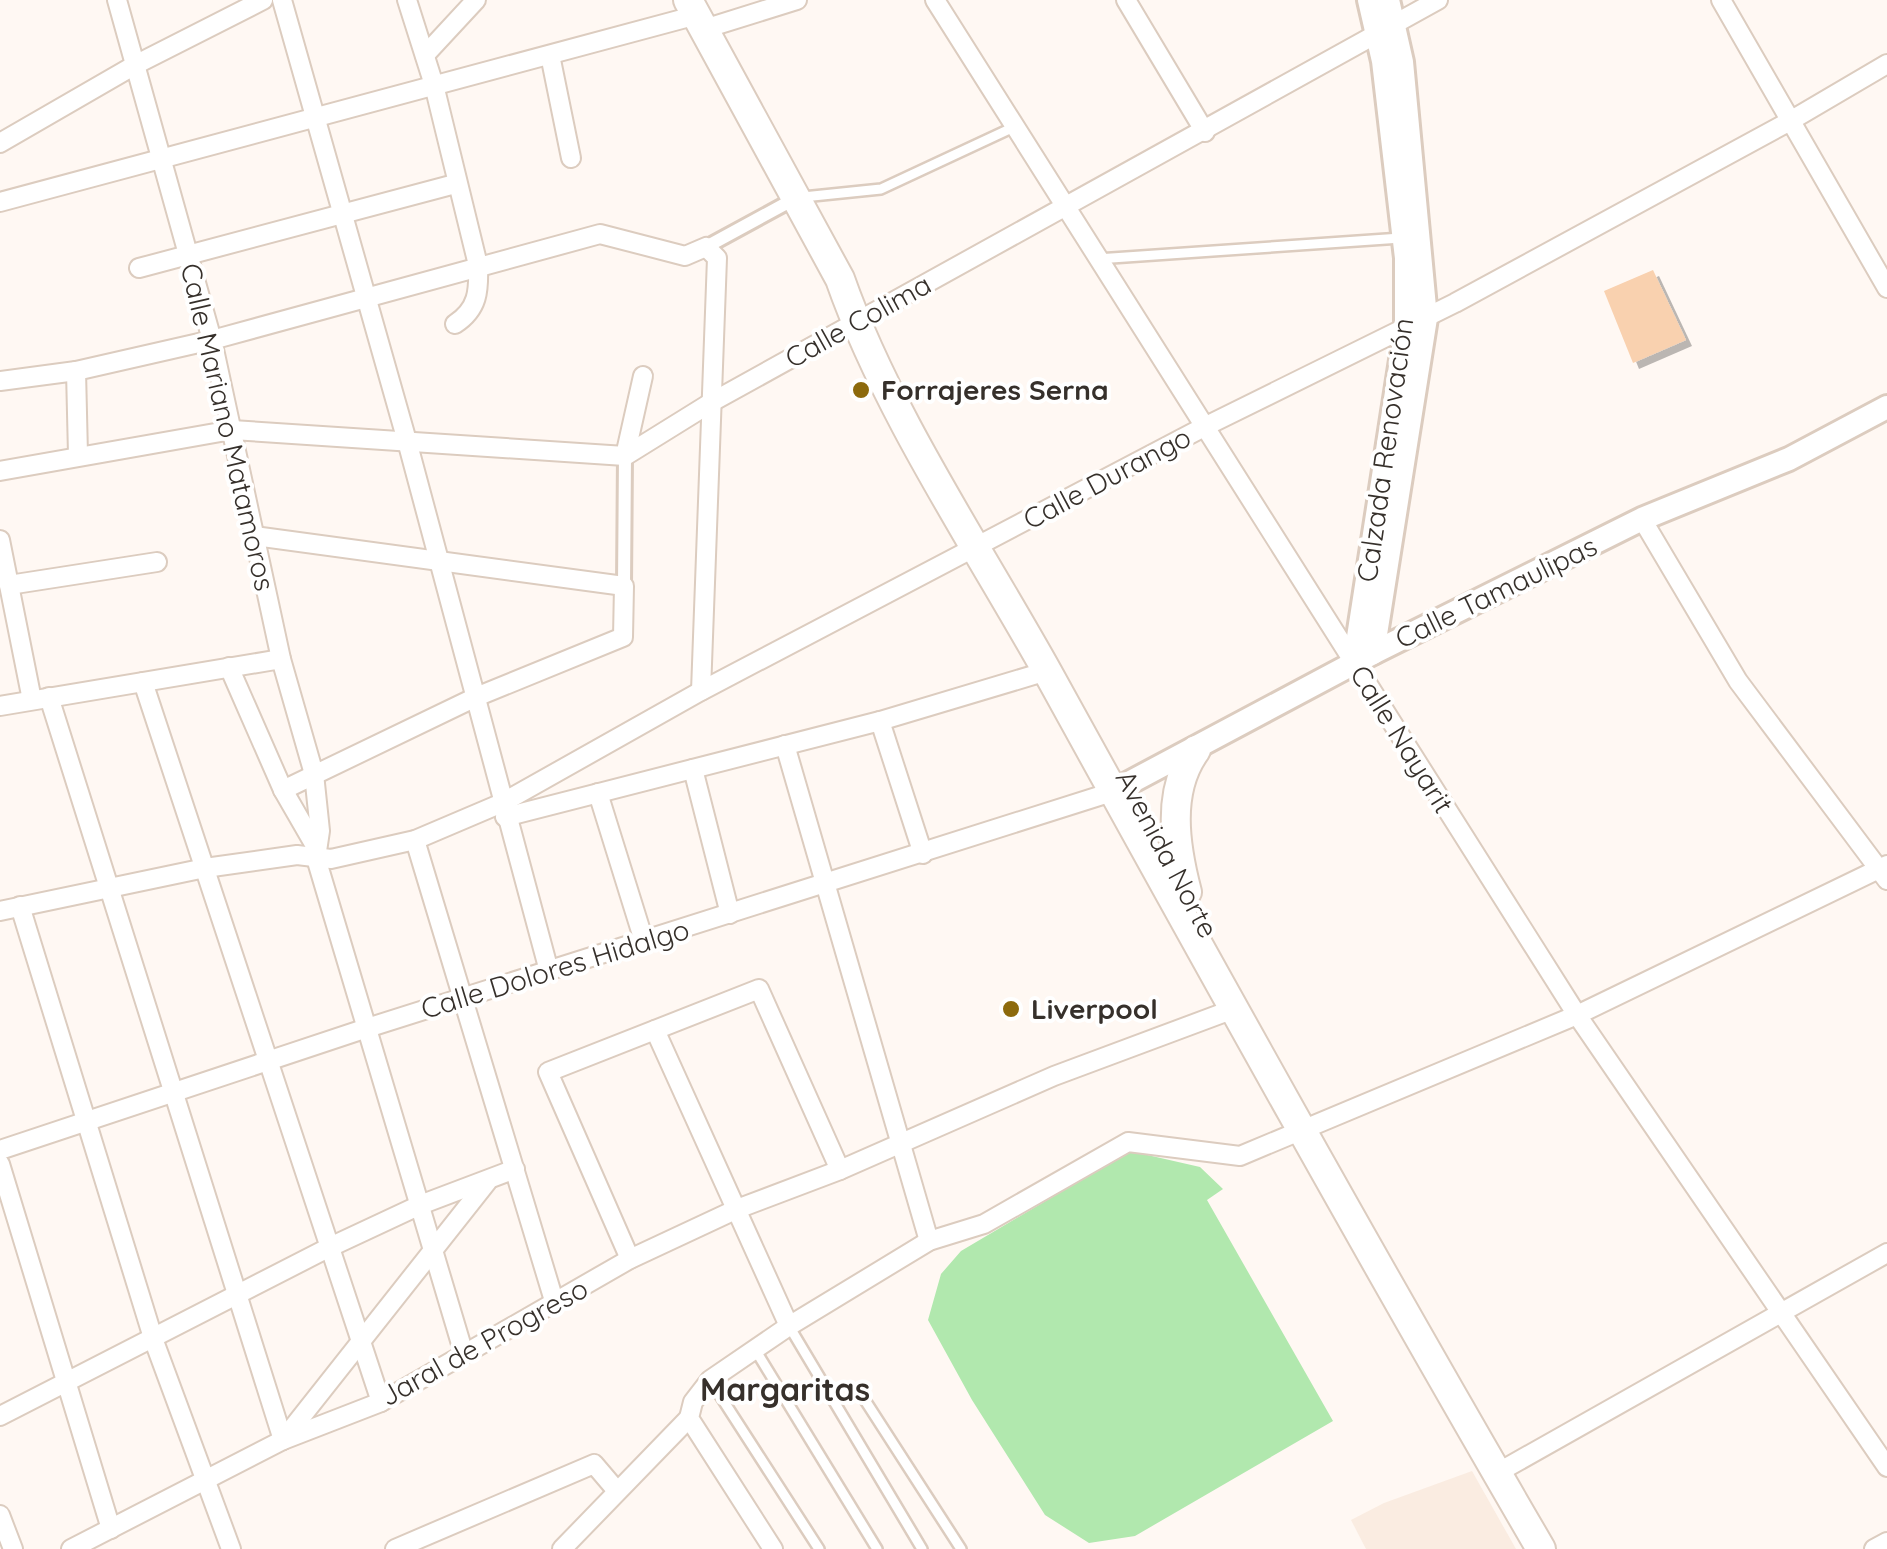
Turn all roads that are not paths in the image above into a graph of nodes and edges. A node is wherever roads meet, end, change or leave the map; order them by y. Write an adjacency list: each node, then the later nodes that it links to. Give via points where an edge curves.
1 (117, 0): 18 (street, Calle Mariano Matamoros)
2 (262, 0): 18 (street)
3 (282, 0): 20 (street)
4 (407, 0): 15 (street)
5 (476, 0): 15 (street)
6 (796, 0): 13 (street)
7 (935, 0): 22 (street, Calle Nayarit)
8 (1126, 0): 23 (street)
9 (1370, 0): 14 (street, Calzada Renovación)
10 (1388, 0): 14 (street, Calzada Renovación)
11 (1438, 0): 14 (street, Calle Colima)
12 (1721, 0): 21 (street)
13 (697, 15): 16 (street); 28 (main road)
14 (1385, 30): 23 (street, Calle Colima); 32 (street, Calzada Renovación); 41 (street, Calzada Renovación, via 1426,278)
15 (426, 55): 19 (street)
16 (550, 55): 19 (street); 26 (street)
17 (1887, 64): 21 (street, Calle Durango)
18 (134, 65): 24 (street); 25 (street, Calle Mariano Matamoros)
19 (434, 85): 20 (street); 27 (street)
20 (316, 118): 25 (street); 31 (street)
21 (1790, 121): 38 (street); 41 (street, Calle Durango)
22 (1014, 127): 28 (lane, via 881,189); 30 (street, Calle Nayarit)
23 (1206, 132): 30 (street, Calle Colima)
24 (0, 143)
25 (158, 156): 29 (street); 34 (street, Calle Mariano Matamoros)
26 (571, 158)
27 (455, 184): 31 (street); 36 (street)
28 (796, 198): 33 (street); 40 (main road)
29 (0, 202)
30 (1065, 208): 35 (street, Calle Nayarit); 40 (street, Calle Colima)
31 (344, 215): 34 (street); 39 (street)
32 (1404, 238): 35 (lane); 41 (street, Calzada Renovación)
33 (706, 247): 36 (street, via 685,256 600,234); 47 (street, via 717,258)
34 (189, 255): 37 (street); 43 (street, Calle Mariano Matamoros)
35 (1097, 259): 49 (street, Calle Nayarit)
36 (478, 265): 39 (street); 42 (street, via 479,295)
37 (139, 268)
38 (1887, 288)
39 (366, 298): 43 (street); 51 (street)
40 (863, 318): 47 (street, Calle Colima); 58 (main road)
41 (1416, 323): 49 (street, Calle Durango); 64 (street, Calzada Renovación)
42 (455, 324)
43 (212, 340): 44 (street); 50 (street, Calle Mariano Matamoros)
44 (76, 371): 46 (street); 52 (street)
45 (643, 376): 53 (street)
46 (0, 381)
47 (712, 402): 53 (street, Calle Colima); 68 (street)
48 (1887, 407): 55 (street, Calle Tamaulipas, via 1788,460)
49 (1202, 428): 58 (street, Calle Durango); 64 (street, Calle Nayarit)
50 (232, 430): 51 (street); 52 (street); 56 (street, Calle Mariano Matamoros)
51 (408, 441): 53 (street); 59 (street)
52 (78, 455): 54 (street)
53 (625, 456): 62 (street)
54 (0, 470)
55 (1642, 519): 64 (street, Calle Tamaulipas); 85 (street, via 1738,681)
56 (254, 536): 59 (street); 63 (street, Calle Mariano Matamoros)
57 (0, 540): 61 (street)
58 (984, 544): 66 (main road, Avenida Norte); 68 (street, Calle Durango); 77 (main road, Avenida Norte)
59 (438, 558): 62 (street); 69 (street)
60 (156, 562): 61 (street)
61 (9, 585): 70 (street)
62 (624, 586): 69 (street, via 623,637)
63 (281, 658): 65 (street); 76 (street, Calle Mariano Matamoros)
64 (1364, 658): 74 (street, Calle Tamaulipas); 96 (street, Calle Nayarit)
65 (229, 667): 67 (street); 78 (street)
66 (1047, 670): 72 (street); 77 (main road, Avenida Norte)
67 (143, 682): 70 (street); 84 (street)
68 (701, 691): 80 (street, Calle Durango)
69 (476, 697): 76 (street); 80 (street)
70 (41, 699): 71 (street); 87 (street)
71 (0, 706)
72 (880, 721): 73 (street); 83 (street)
73 (786, 745): 75 (street); 86 (street)
74 (1196, 750): 77 (street, Calle Tamaulipas); 88 (main road, via 1176,807 1176,848)
75 (693, 769): 79 (street); 91 (street)
76 (314, 774): 78 (street); 82 (street, Calle Mariano Matamoros)
77 (1121, 788): 83 (street, Calle Dolores Hidalgo); 88 (main road, Avenida Norte); 95 (main road, Avenida Norte)
78 (283, 790): 82 (street)
79 (598, 793): 80 (street); 92 (street)
80 (504, 810): 81 (street, Calle Durango); 93 (street)
81 (414, 840): 82 (street, Calle Durango); 94 (street)
82 (316, 854): 84 (street, Calle Durango); 97 (street)
83 (923, 854): 86 (street, Calle Dolores Hidalgo)
84 (205, 868): 87 (street, Calle Durango); 99 (street)
85 (1885, 871): 96 (street)
86 (826, 884): 91 (street, Calle Dolores Hidalgo); 104 (street)
87 (110, 890): 89 (street, Calle Durango); 101 (street)
88 (1187, 892): 100 (main road, Avenida Norte)
89 (20, 906): 90 (street, Calle Durango); 102 (street)
90 (0, 910)
91 (730, 914): 92 (street, Calle Dolores Hidalgo)
92 (644, 941): 93 (street, Calle Dolores Hidalgo)
93 (549, 971): 94 (street, Calle Dolores Hidalgo)
94 (463, 998): 97 (street, Calle Dolores Hidalgo); 107 (street)
95 (1231, 1010): 100 (main road, via 1244,1018); 103 (main road, Avenida Norte); 104 (street, Jaral de Progreso)
96 (1577, 1015): 103 (street); 119 (street, Calle Nayarit)
97 (364, 1029): 99 (street, Calle Dolores Hidalgo); 110 (street)
98 (654, 1030): 108 (street, via 759,989); 111 (street); 116 (street, via 548,1072)
99 (271, 1062): 101 (street, Calle Dolores Hidalgo); 113 (street)
100 (1292, 1088): 103 (main road, Avenida Norte)
101 (175, 1093): 102 (street, Calle Dolores Hidalgo); 117 (street)
102 (87, 1123): 105 (street, Calle Dolores Hidalgo); 121 (street)
103 (1307, 1128): 112 (street, via 1240,1156 1128,1142 984,1224); 133 (main road, Avenida Norte)
104 (901, 1142): 108 (street, Jaral de Progreso); 112 (street)
105 (0, 1150)
106 (0, 1164): 126 (street)
107 (515, 1169): 109 (street); 118 (street)
108 (840, 1170): 111 (street, Jaral de Progreso)
109 (489, 1180): 110 (street); 114 (street)
110 (420, 1205): 113 (street); 114 (street)
111 (737, 1209): 116 (street, Jaral de Progreso); 120 (street)
112 (928, 1241): 120 (street)
113 (328, 1248): 117 (street); 122 (street)
114 (434, 1252): 122 (street); 124 (street)
115 (1887, 1253): 119 (street)
116 (630, 1259): 118 (street, Jaral de Progreso)
117 (240, 1295): 121 (street); 131 (street)
118 (555, 1304): 124 (street, Jaral de Progreso)
119 (1778, 1314): 132 (street, Calle Nayarit); 133 (street)
120 (789, 1326): 123 (street); 147 (lane)
121 (154, 1340): 126 (street); 134 (street)
122 (359, 1341): 128 (street); 131 (street)
123 (756, 1351): 125 (street); 146 (lane)
124 (464, 1354): 128 (street, Jaral de Progreso)
125 (710, 1380): 130 (street); 145 (lane)
126 (70, 1382): 129 (street); 137 (street)
127 (861, 1394): 148 (lane)
128 (381, 1402): 131 (street, Jaral de Progreso)
129 (0, 1416)
130 (689, 1418): 135 (street); 144 (street)
131 (282, 1440): 134 (street, Jaral de Progreso)
132 (1887, 1467)
133 (1497, 1473): 149 (main road, Avenida Norte)
134 (204, 1484): 137 (street, Jaral de Progreso); 141 (street)
135 (617, 1491): 142 (street, via 594,1464); 143 (street)
136 (0, 1515): 139 (street)
137 (111, 1529): 140 (street, Jaral de Progreso)
138 (1887, 1542): 150 (street)
139 (12, 1549)
140 (71, 1549)
141 (231, 1549)
142 (395, 1549)
143 (562, 1549)
144 (773, 1549)
145 (820, 1549)
146 (877, 1549)
147 (922, 1549)
148 (961, 1549)
149 (1541, 1549)
150 (1874, 1549)

